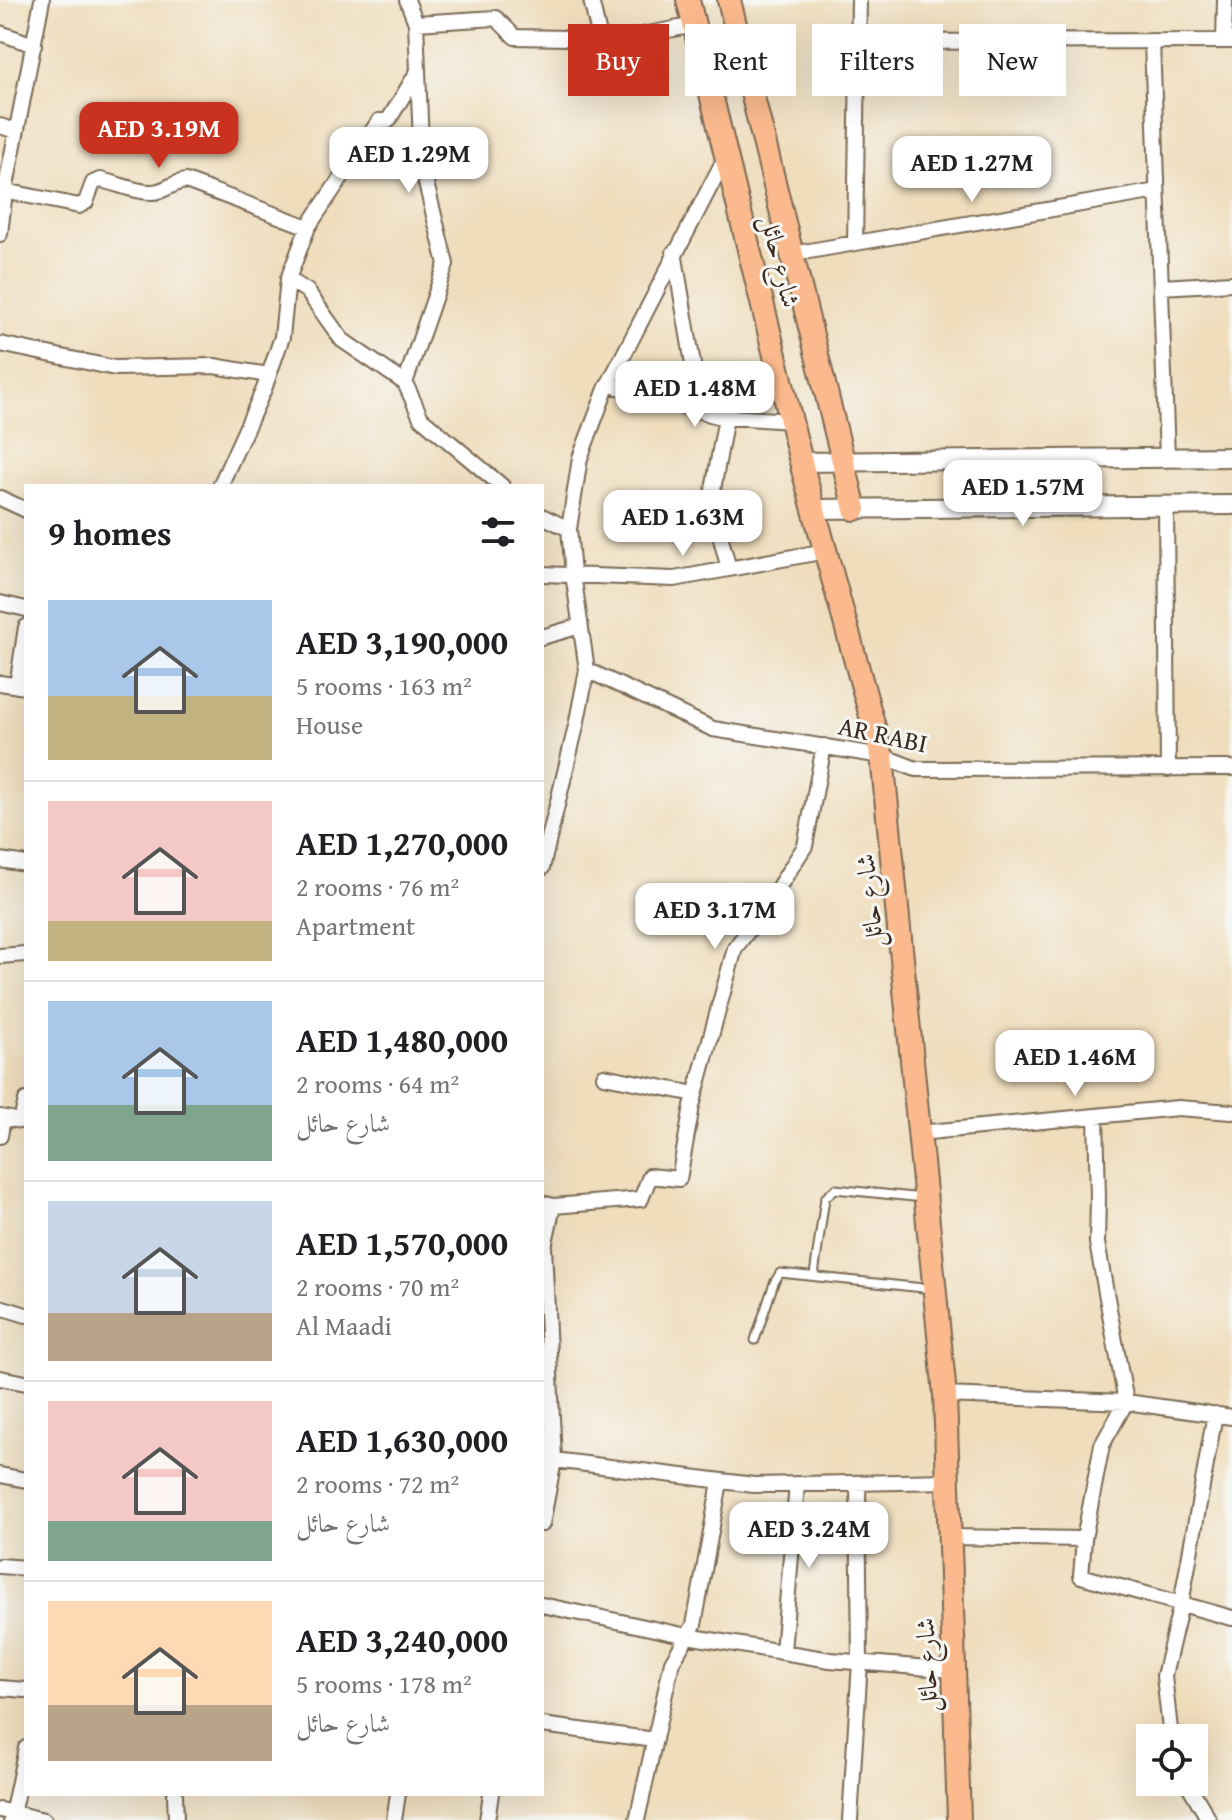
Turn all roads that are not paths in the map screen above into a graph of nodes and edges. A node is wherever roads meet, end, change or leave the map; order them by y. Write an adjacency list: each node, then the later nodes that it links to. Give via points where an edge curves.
1 (42, 0): 17 (street)
2 (407, 0): 8 (street)
3 (591, 0): 9 (street)
4 (688, 0): 10 (main road, شارع حائل)
5 (729, 0): 30 (main road, شارع حائل)
6 (859, 0): 11 (street)
7 (1225, 0): 15 (street)
8 (416, 23): 13 (street, via 496,18 515,37); 18 (street)
9 (597, 24)
10 (695, 24)
11 (858, 24)
12 (0, 33): 17 (street)
13 (568, 38)
14 (1152, 41): 15 (street); 16 (street); 25 (street)
15 (1228, 41)
16 (943, 42)
17 (34, 45): 22 (street)
18 (418, 71): 26 (street, via 388,121 379,121); 36 (street, via 422,167 446,264)
19 (712, 96): 23 (main road, شارع حائل)
20 (857, 96): 28 (street)
21 (0, 126): 22 (street)
22 (16, 131): 24 (street)
23 (726, 156): 29 (street); 40 (main road, شارع حائل)
24 (5, 191): 26 (street, via 79,206 100,180 149,192 186,181); 27 (street)
25 (1157, 191): 28 (street); 33 (street)
26 (308, 227): 31 (street)
27 (0, 234)
28 (855, 243): 30 (street)
29 (674, 252): 37 (street); 38 (street)
30 (792, 254): 43 (main road, شارع حائل)
31 (288, 279): 35 (street, via 282,337); 36 (street, via 307,291 342,340)
32 (1232, 283): 33 (street)
33 (1161, 287): 42 (street)
34 (0, 344): 35 (street, via 115,368 214,366)
35 (268, 375): 45 (street)
36 (405, 383): 46 (street, via 421,418)
37 (608, 384): 38 (street); 54 (street, via 580,458)
38 (701, 411): 39 (street)
39 (726, 417): 40 (street); 56 (street, via 711,501)
40 (792, 421): 44 (main road, شارع حائل)
41 (1232, 457): 42 (street)
42 (1167, 458): 43 (street)
43 (844, 461): 44 (street); 52 (main road, شارع حائل)
44 (802, 462): 51 (main road, شارع حائل)
45 (221, 484)
46 (500, 484)
47 (0, 498): 50 (street)
48 (1232, 505): 49 (street)
49 (1166, 506): 52 (street); 70 (street)
50 (24, 509)
51 (814, 509): 52 (street); 55 (main road, شارع حائل)
52 (855, 509)
53 (544, 517): 54 (street)
54 (569, 529): 58 (street)
55 (826, 551): 56 (street); 68 (main road, شارع حائل)
56 (729, 569): 58 (street, via 674,579)
57 (544, 574): 58 (street)
58 (573, 574): 61 (street)
59 (0, 603): 60 (street)
60 (24, 609)
61 (580, 626): 62 (street); 64 (street)
62 (544, 636)
63 (24, 657): 66 (street)
64 (587, 670): 67 (street, AR RABI, via 713,729); 72 (street)
65 (0, 683): 66 (street)
66 (22, 687)
67 (824, 746): 68 (street, AR RABI); 77 (street, via 805,846 735,948)
68 (882, 756): 70 (street, AR RABI, via 916,769); 82 (main road, شارع حائل)
69 (1232, 768): 70 (street, AR RABI)
70 (1168, 769)
71 (0, 860): 73 (street)
72 (544, 860)
73 (24, 864)
74 (24, 954): 75 (street)
75 (0, 956)
76 (604, 1076): 77 (street)
77 (695, 1094): 85 (street, via 679,1179 650,1176 641,1199)
78 (24, 1108): 81 (street, via 21,1121)
79 (1232, 1112): 80 (street, via 1178,1108)
80 (1096, 1116): 82 (street); 95 (street, via 1097,1243)
81 (2, 1118): 83 (street)
82 (919, 1133): 84 (main road, شارع حائل)
83 (0, 1136)
84 (926, 1198): 86 (lane, via 835,1189 828,1193); 87 (main road, شارع حائل)
85 (547, 1205): 91 (street)
86 (814, 1275): 87 (lane); 90 (lane, via 780,1273)
87 (935, 1290): 94 (main road, شارع حائل)
88 (0, 1307): 89 (street)
89 (24, 1314)
90 (755, 1340)
91 (546, 1368): 98 (street)
92 (0, 1378): 93 (street)
93 (24, 1383)
94 (945, 1395): 95 (street); 101 (main road, شارع حائل)
95 (1126, 1402): 96 (street); 107 (street, via 1102,1445)
96 (1215, 1414): 97 (street); 110 (street)
97 (1232, 1417)
98 (554, 1460): 102 (street); 105 (street)
99 (0, 1475): 100 (street)
100 (24, 1480)
101 (948, 1481): 103 (street); 106 (main road, شارع حائل)
102 (720, 1482): 104 (street); 113 (street, via 694,1625)
103 (858, 1483): 104 (street); 115 (street)
104 (797, 1484): 114 (street)
105 (545, 1492)
106 (950, 1537): 107 (street); 116 (main road, شارع حائل)
107 (1084, 1539): 110 (street, via 1081,1576)
108 (0, 1566): 109 (street)
109 (24, 1568)
110 (1181, 1604): 112 (street); 119 (street, via 1164,1676)
111 (544, 1605): 113 (street)
112 (1232, 1618)
113 (687, 1636): 114 (street); 121 (street, via 672,1662)
114 (783, 1652): 115 (street)
115 (860, 1662): 116 (street); 133 (street)
116 (954, 1670): 134 (main road, شارع حائل)
117 (0, 1688): 118 (street)
118 (24, 1690)
119 (1169, 1724)
120 (544, 1725): 121 (street)
121 (655, 1740): 132 (street)
122 (24, 1755): 127 (street)
123 (175, 1796): 129 (street)
124 (398, 1796): 130 (street)
125 (491, 1796): 131 (street)
126 (1195, 1796): 135 (street)
127 (8, 1814): 128 (street)
128 (44, 1820)
129 (176, 1820)
130 (394, 1820)
131 (487, 1820)
132 (637, 1820)
133 (850, 1820)
134 (959, 1820)
135 (1209, 1820)

